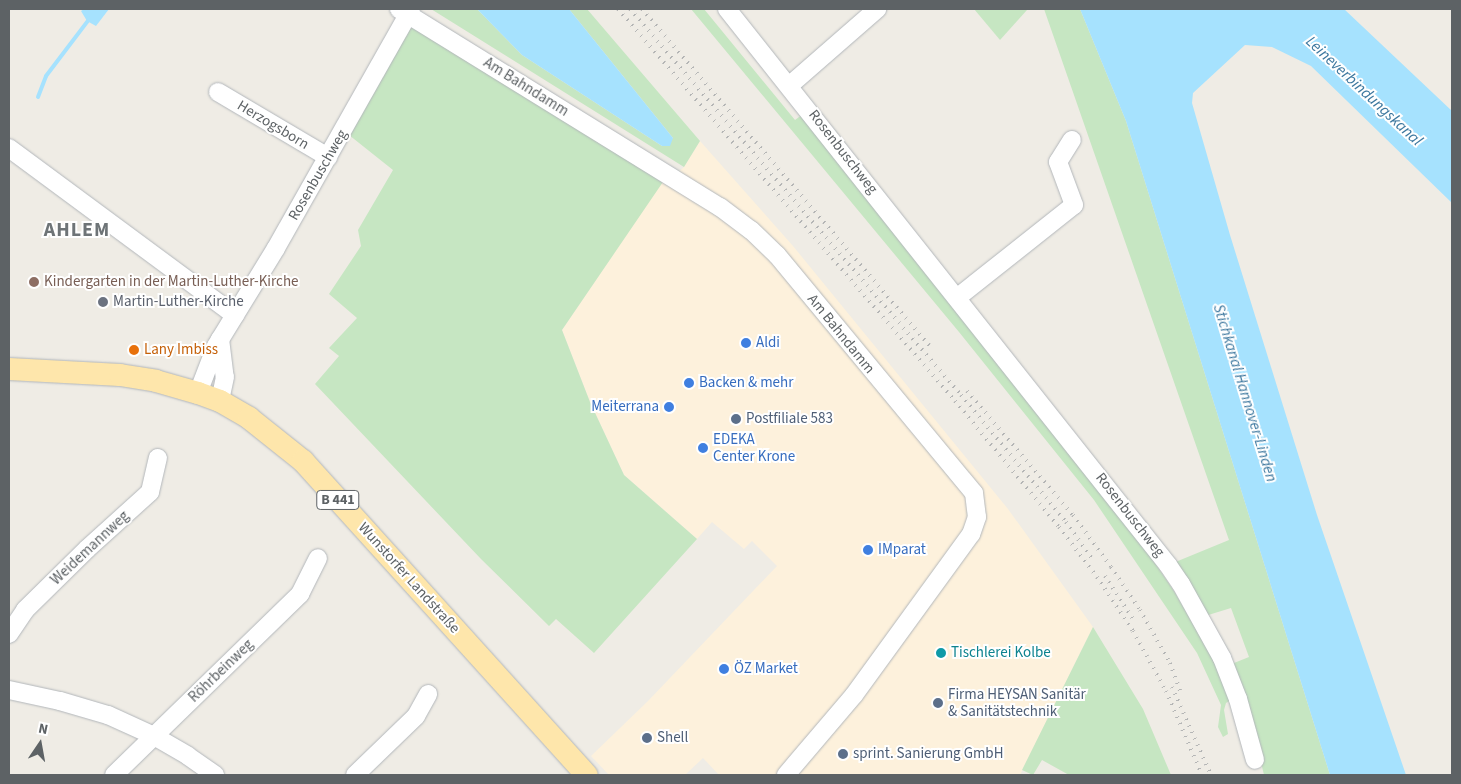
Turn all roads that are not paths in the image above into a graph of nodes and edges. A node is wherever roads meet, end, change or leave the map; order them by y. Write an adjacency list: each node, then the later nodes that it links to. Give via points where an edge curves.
1 (728, 9): 4 (street, Rosenbuschweg)
2 (877, 9): 4 (street)
3 (406, 11): 8 (street, Rosenbuschweg); 26 (street, Am Bahndamm, via 720,207 751,230 777,255 974,493 977,517 971,534 854,695)
4 (790, 85): 9 (street, Rosenbuschweg)
5 (218, 92): 8 (street, Herzogsborn)
6 (1072, 140): 9 (street, via 1058,162 1074,205)
7 (9, 148): 10 (street)
8 (328, 158): 10 (street, Rosenbuschweg)
9 (958, 297): 21 (street, Rosenbuschweg, via 1182,584 1222,658 1238,699)
10 (235, 315): 11 (street, Rosenbuschweg)
11 (220, 339): 13 (street, Rosenbuschweg); 14 (street, via 225,377)
12 (9, 368): 13 (main road, Wunstorfer Landstraße / B 441, via 120,375)
13 (198, 393): 14 (main road, Wunstorfer Landstraße / B 441)
14 (220, 401): 25 (main road, Wunstorfer Landstraße / B 441, via 268,431 303,461)
15 (158, 458): 17 (street, Weidemannweg, via 150,492 25,610)
16 (318, 558): 20 (street, Röhrbeinweg, via 300,594)
17 (9, 634)
18 (9, 690): 20 (street, via 108,715)
19 (428, 694): 24 (street, via 416,716)
20 (154, 736): 22 (street, Röhrbeinweg); 23 (street)
21 (1255, 760)
22 (114, 775)
23 (215, 775)
24 (355, 775)
25 (587, 775)
26 (786, 775)

